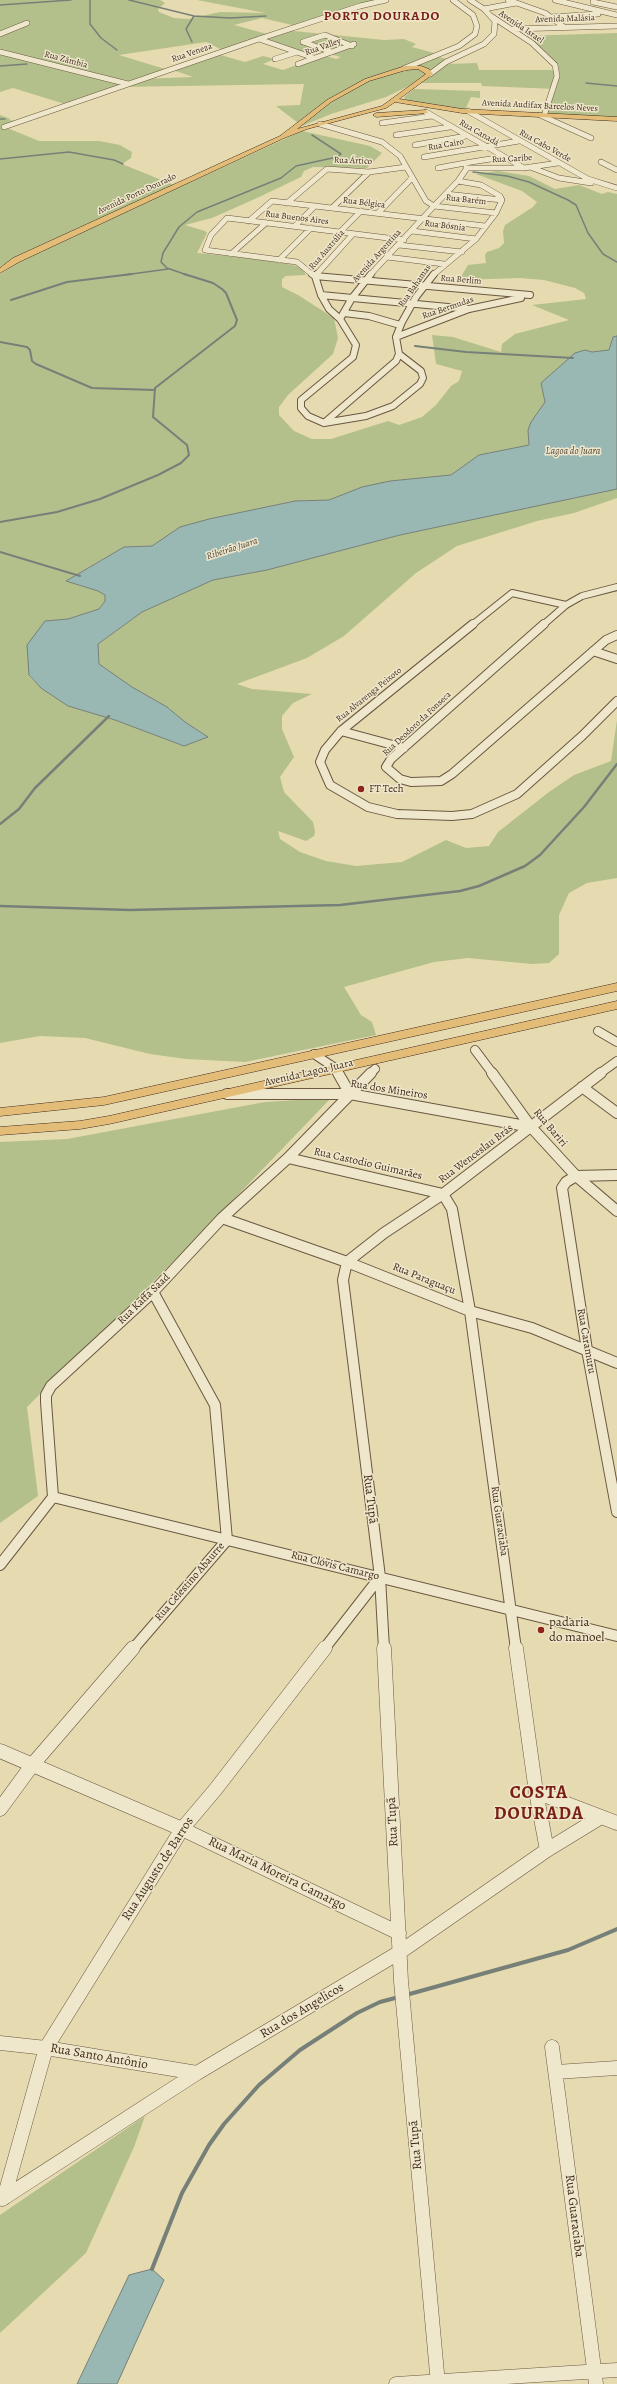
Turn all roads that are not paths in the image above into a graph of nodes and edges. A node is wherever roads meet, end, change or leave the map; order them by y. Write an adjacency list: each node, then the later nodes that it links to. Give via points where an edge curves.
1 (386, 0): 22 (street, Rua Veneza)
2 (452, 0): 8 (street, Avenida Porto Dourado)
3 (508, 0): 6 (street)
4 (471, 1): 8 (street); 11 (street)
5 (588, 1): 10 (street)
6 (516, 3): 11 (street); 12 (street)
7 (555, 3): 13 (street, via 568,3)
8 (458, 4): 28 (street, Avenida Porto Dourado, via 473,15 477,26 475,34 459,46)
9 (548, 7): 12 (street)
10 (617, 7)
11 (484, 9): 15 (street)
12 (536, 9): 16 (street)
13 (610, 13): 14 (street); 16 (street)
14 (617, 15)
15 (490, 16): 20 (street, Avenida Israel); 30 (street, Avenida Porto Dourado, via 496,28 490,40)
16 (551, 17): 19 (street)
17 (26, 23): 21 (street)
18 (617, 26): 19 (street, Avenida Malásia)
19 (564, 27): 20 (street, Avenida Malásia)
20 (513, 29): 40 (street, Avenida Israel, via 540,49 555,65 557,76)
21 (0, 34)
22 (259, 39): 24 (street); 33 (street, Rua Veneza)
23 (0, 52): 33 (street, Rua Zâmbia)
24 (297, 52): 26 (street); 27 (street)
25 (332, 52): 25 (street, Rua Valley, via 303,42 325,35 354,46); 26 (street, Rua Valley)
26 (314, 58): 29 (street, Rua Valley)
27 (275, 59)
28 (431, 59): 30 (street, via 428,62); 31 (street, Avenida Porto Dourado)
29 (298, 64)
30 (443, 64): 32 (street, Avenida Porto Dourado)
31 (405, 68): 32 (main road, via 419,67); 39 (main road, Avenida Porto Dourado, via 358,85)
32 (430, 74): 34 (main road, Avenida Porto Dourado)
33 (128, 84): 48 (street, Rua Veneza)
34 (408, 89): 35 (main road, Avenida Porto Dourado); 36 (main road, via 402,95)
35 (394, 100): 36 (main road, Avenida Audifax Barcelos Neves); 42 (main road, Avenida Porto Dourado, via 376,111)
36 (404, 102): 37 (main road, Avenida Audifax Barcelos Neves)
37 (465, 111): 38 (main road, Avenida Audifax Barcelos Neves); 40 (main road, Avenida Audifax Barcelos Neves); 54 (street, Rua Cabo Verde)
38 (426, 112): 41 (street, Rua Canadá); 42 (main road, Avenida Audifax Barcelos Neves)
39 (312, 114): 44 (main road, Avenida Porto Dourado); 45 (main road, via 315,118)
40 (542, 115): 43 (main road, Avenida Audifax Barcelos Neves); 53 (street)
41 (432, 116): 47 (street); 49 (street, Rua Canadá)
42 (348, 118): 45 (main road, Avenida Porto Dourado)
43 (617, 119)
44 (304, 120): 46 (main road); 52 (main road, Avenida Porto Dourado)
45 (335, 120): 46 (main road, Avenida Porto Dourado)
46 (321, 123): 52 (main road, Avenida Porto Dourado); 61 (street, via 382,142 400,156)
47 (382, 123)
48 (4, 127)
49 (450, 127): 50 (street); 51 (street, Rua Canadá)
50 (396, 135)
51 (466, 136): 55 (street); 56 (street, Rua Canadá)
52 (282, 137): 98 (main road, Avenida Porto Dourado, via 16,260)
53 (591, 138)
54 (519, 141): 56 (street, Rua Cairo); 59 (street, Rua Cabo Verde)
55 (415, 145)
56 (485, 147): 57 (street, Rua Cairo); 58 (street, Rua Canadá)
57 (424, 157)
58 (503, 157): 62 (street); 65 (street, Rua Canadá)
59 (558, 162): 63 (street, Rua Caribe); 70 (street, Rua Cabo Verde, via 588,180)
60 (601, 162): 66 (street)
61 (406, 166): 67 (street, Rua Ártico); 68 (street)
62 (466, 166): 64 (street); 65 (street, Rua Caribe); 69 (street, Avenida Argentina)
63 (530, 167): 65 (street, Rua Caribe); 70 (street, via 559,178)
64 (438, 168)
65 (524, 168)
66 (617, 170)
67 (369, 172): 74 (street, Rua Ártico, via 326,169); 76 (street)
68 (412, 178): 77 (street, via 426,201); 79 (street)
69 (458, 181): 72 (street, Avenida Argentina); 73 (street, via 492,190)
70 (605, 185): 71 (street, Rua Cabo Verde)
71 (617, 188)
72 (446, 194): 73 (street); 77 (street, Avenida Argentina)
73 (502, 200): 80 (street, Rua Bahamas)
74 (287, 203): 75 (street, Rua Bélgica); 82 (street, Rua Bélgica, via 272,201)
75 (315, 206): 76 (street, Rua Bélgica); 84 (street)
76 (334, 206): 78 (street, Rua Bélgica)
77 (434, 206): 80 (street, Rua Barém); 81 (street, Avenida Argentina)
78 (361, 211): 79 (street, Rua Bélgica); 88 (street)
79 (378, 213): 81 (street, Rua Bélgica)
80 (496, 213): 85 (street, Rua Bahamas)
81 (423, 219): 85 (street, Rua Bélgica); 87 (street, Avenida Argentina)
82 (249, 221): 83 (street, Rua Buenos Aires); 94 (street, Rua Buenos Aires, via 227,218 211,235 205,250)
83 (266, 223): 84 (street, Rua Buenos Aires); 94 (street)
84 (295, 226): 86 (street, Rua Buenos Aires)
85 (485, 226): 90 (street, Rua Bahamas)
86 (311, 228): 88 (street, Rua Buenos Aires); 96 (street)
87 (412, 231): 90 (street, Rua Bósnia); 91 (street, Avenida Argentina)
88 (340, 232): 89 (street, Rua Buenos Aires)
89 (353, 234): 91 (street, Rua Buenos Aires); 99 (street, Rua Austrália)
90 (476, 239): 93 (street, Rua Bahamas)
91 (404, 240): 92 (street, Avenida Argentina)
92 (398, 245): 93 (street); 95 (street, Avenida Argentina)
93 (462, 252): 97 (street, Rua Bahamas)
94 (231, 254): 96 (street)
95 (387, 257): 97 (street); 100 (street, Avenida Argentina)
96 (280, 260): 99 (street, via 297,262)
97 (444, 264): 101 (street, Rua Bahamas, via 436,269)
98 (0, 271)
99 (315, 276): 100 (street, Rua Berlim); 102 (street, Rua Austrália)
100 (365, 280): 101 (street, Rua Berlim); 104 (street, Avenida Argentina)
101 (424, 286): 103 (street, Rua Berlim); 105 (street, Rua Bahamas)
102 (321, 295): 104 (street); 108 (street, Rua Austrália, via 329,309)
103 (530, 295): 106 (street, Rua Bermudas)
104 (352, 298): 105 (street); 107 (street, Avenida Argentina)
105 (412, 304): 106 (street); 109 (street, Rua Bahamas)
106 (469, 309): 111 (street, Rua Bermudas)
107 (344, 313): 108 (street, Avenida Argentina); 109 (street)
108 (340, 319): 114 (street, via 356,345 353,357 301,400 301,408 308,416)
109 (403, 323): 112 (street, Rua Bahamas)
110 (415, 323): 111 (street)
111 (429, 324): 112 (street, Rua Bermudas)
112 (396, 336): 113 (street, Rua Bahamas)
113 (399, 354): 114 (street, via 396,361); 114 (street, via 421,371 423,378 420,384 393,406 366,416)
114 (324, 423)
115 (617, 587): 116 (street, Rua Deodoro da Fonseca, via 582,596)
116 (566, 605): 121 (street, Rua Alvarenga Peixoto, via 514,593); 122 (street, Rua Deodoro da Fonseca)
117 (617, 635): 118 (street, Rua Deodoro da Fonseca)
118 (593, 651): 119 (street); 122 (street, Rua Deodoro da Fonseca, via 441,781 411,782 392,773 386,767)
119 (617, 659)
120 (617, 701): 121 (street, Rua Alvarenga Peixoto, via 517,794 472,814 396,814 368,807 335,789 323,773 320,762 325,750)
121 (341, 731): 122 (street)
122 (404, 748)
123 (617, 987): 128 (main road, Avenida Lagoa Juara)
124 (617, 1005): 130 (main road, Avenida Lagoa Juara)
125 (598, 1030): 126 (street)
126 (617, 1042)
127 (476, 1050): 137 (street, Rua Bariri)
128 (314, 1054): 130 (street); 135 (main road, Avenida Lagoa Juara, via 104,1101 57,1108)
129 (617, 1061): 132 (street, Rua Wenceslau Brás)
130 (335, 1068): 133 (main road, Avenida Lagoa Juara); 134 (street)
131 (375, 1069): 134 (street, Rua Kaffa Saad)
132 (582, 1087): 136 (street); 137 (street, Rua Wenceslau Brás)
133 (217, 1094): 134 (street, Rua dos Mineiros); 138 (main road, Avenida Lagoa Juara, via 87,1124)
134 (350, 1094): 137 (street, Rua dos Mineiros); 139 (street, Rua Kaffa Saad)
135 (0, 1112)
136 (617, 1113)
137 (531, 1127): 141 (street, Rua Bariri); 142 (street, Rua Wenceslau Brás)
138 (0, 1131)
139 (288, 1158): 142 (street, Rua Castodio Guimarães); 144 (street, Rua Kaffa Saad)
140 (617, 1175): 141 (street)
141 (576, 1176): 143 (street, Rua Bariri); 148 (street, Rua Caramuru, via 562,1188)
142 (444, 1194): 145 (street, Rua Wenceslau Brás, via 384,1233); 147 (street, Rua Guaraciaba, via 452,1209)
143 (617, 1211)
144 (222, 1218): 145 (street, Rua Paraguaçu); 146 (street, Rua Kaffa Saad)
145 (347, 1262): 147 (street, Rua Paraguaçu); 154 (street, Rua Tupã, via 343,1280 344,1293)
146 (153, 1292): 150 (street, Rua Kaffa Saad, via 48,1390 46,1402); 152 (street, Rua Celestino Abaurre, via 216,1405)
147 (470, 1311): 148 (street, Rua Paraguaçu, via 532,1328); 155 (street, Rua Guaraciaba)
148 (587, 1350): 149 (street, Rua Paraguaçu); 151 (street, Rua Caramuru)
149 (617, 1363)
150 (53, 1497): 152 (street, Rua Clóvis Camargo); 153 (street)
151 (617, 1512)
152 (227, 1540): 154 (street, Rua Clóvis Camargo); 158 (street, Rua Celestino Abaurre)
153 (0, 1565)
154 (380, 1577): 155 (street, Rua Clóvis Camargo); 163 (street, Rua Augusto de Barros); 165 (street, Rua Tupã)
155 (511, 1609): 156 (street, Rua Clóvis Camargo); 159 (street, Rua Guaraciaba)
156 (617, 1636)
157 (0, 1751): 158 (street, Rua Maria Moreira Camargo)
158 (33, 1764): 160 (street, Rua Celestino Abaurre); 163 (street, Rua Maria Moreira Camargo)
159 (536, 1792): 161 (street); 164 (street, Rua Guaraciaba)
160 (0, 1809)
161 (601, 1817): 162 (street); 164 (street, Rua dos Angelicos)
162 (617, 1823)
163 (182, 1829): 165 (street, Rua Maria Moreira Camargo); 169 (street, Rua Augusto de Barros)
164 (547, 1850): 166 (street, Rua dos Angelicos)
165 (399, 1933): 166 (street, Rua Tupã)
166 (400, 1952): 172 (street, Rua dos Angelicos); 176 (street, Rua Tupã)
167 (0, 2043): 169 (street, Rua Santo Antônio)
168 (552, 2047): 171 (street, Rua Guaraciaba)
169 (46, 2048): 172 (street, Rua Santo Antônio); 173 (street, Rua Augusto de Barros)
170 (617, 2068): 171 (street)
171 (556, 2072): 175 (street, Rua Guaraciaba)
172 (197, 2073): 173 (street, Rua dos Angelicos)
173 (2, 2199)
174 (617, 2370): 175 (street)
175 (595, 2378): 176 (street)
176 (438, 2383): 177 (street)
177 (396, 2384)

